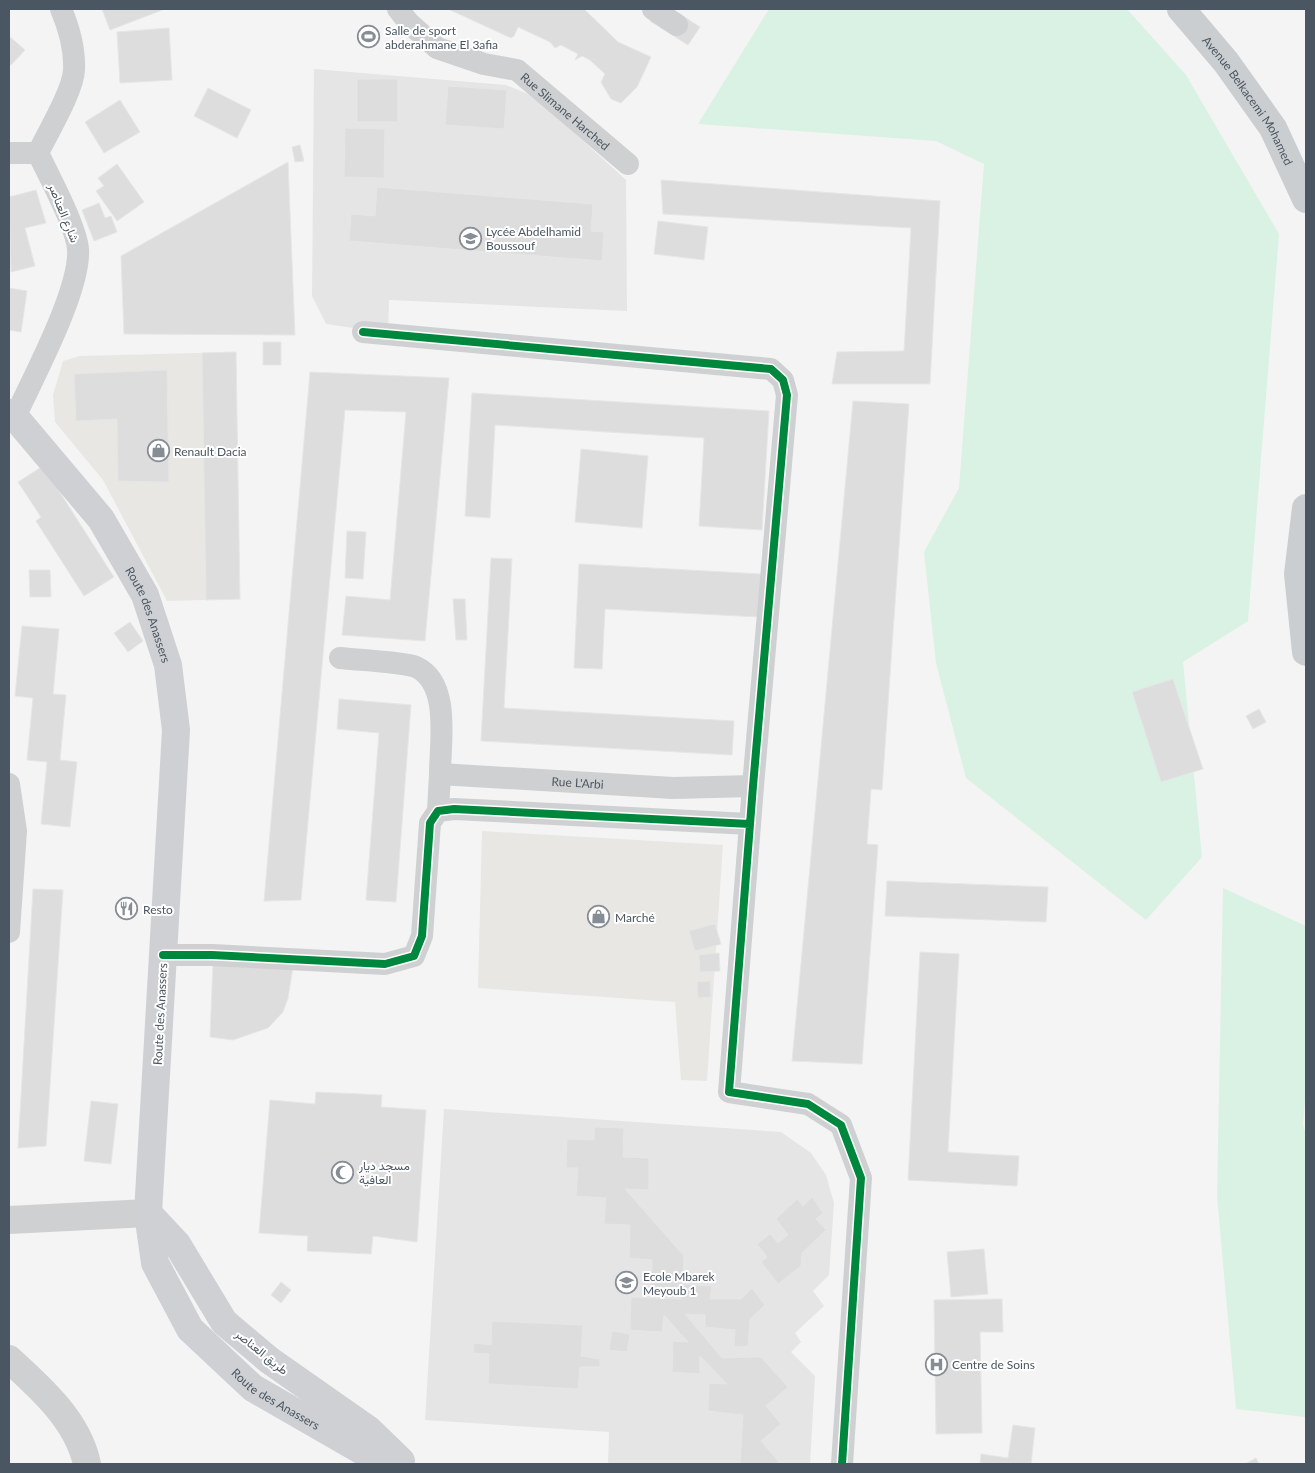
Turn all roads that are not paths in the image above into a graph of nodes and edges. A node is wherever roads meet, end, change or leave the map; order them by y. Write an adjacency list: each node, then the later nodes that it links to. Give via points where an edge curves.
1 (61, 9): 7 (street, via 71,36 74,71 65,98)
2 (398, 9): 8 (street, Rue Slimane Harched, via 437,48 484,64 517,70)
3 (653, 9): 5 (street)
4 (1181, 9): 9 (main road, Avenue Belkacemi Mohamed, via 1226,62 1273,128)
5 (677, 25)
6 (9, 153): 7 (street)
7 (38, 153): 11 (street, شارع العناصر, via 72,228 78,247 78,264 66,304)
8 (628, 164)
9 (1306, 199)
10 (363, 332): 17 (street, via 770,369 783,380 787,395)
11 (12, 415): 21 (main road, Route des Anassers, via 100,519 145,595 168,665 176,730)
12 (1306, 508): 13 (main road, via 1298,574)
13 (1306, 652)
14 (340, 658): 15 (street, via 415,667 427,675 436,688 441,706)
15 (440, 774): 17 (street, Rue L'Arbi, via 673,788); 18 (street)
16 (9, 784): 20 (street, via 16,831)
17 (753, 786): 19 (street)
18 (438, 811): 19 (street, via 454,809); 21 (street, via 430,823 422,936 414,956 385,964)
19 (750, 824): 28 (street, via 729,1092 808,1104 841,1125 861,1178)
20 (9, 932)
21 (163, 955): 22 (main road, Route des Anassers)
22 (148, 1213): 23 (street); 26 (main road, Route des Anassers, via 155,1264 190,1329 253,1388); 27 (main road, طريق العناصر, via 177,1244 224,1322 269,1360 368,1430)
23 (9, 1220)
24 (9, 1359): 25 (street, via 34,1381 63,1415 83,1447)
25 (87, 1464)
26 (385, 1464)
27 (404, 1464)
28 (842, 1464)

